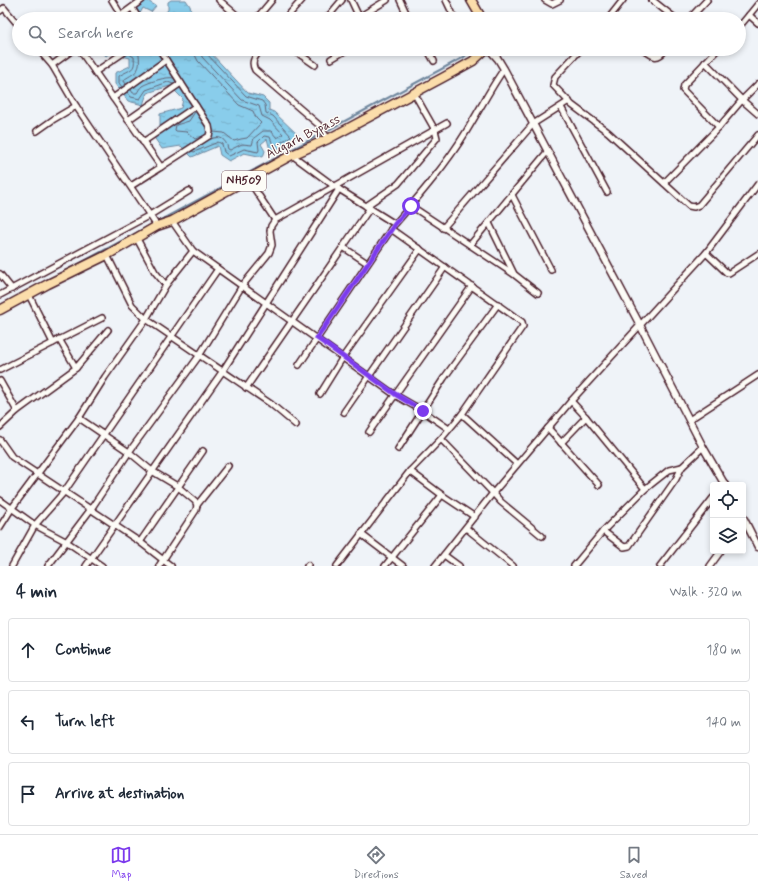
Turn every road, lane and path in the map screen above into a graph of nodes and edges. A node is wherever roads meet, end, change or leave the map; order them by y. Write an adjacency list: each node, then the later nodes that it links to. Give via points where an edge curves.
1 (112, 0): 20 (street)
2 (142, 0): 18 (street)
3 (219, 0): 23 (street)
4 (272, 0): 24 (street)
5 (302, 0): 25 (street)
6 (342, 0): 26 (street)
7 (351, 0): 27 (street)
8 (387, 0): 28 (street)
9 (400, 0): 29 (street)
10 (446, 0): 30 (street)
11 (471, 0): 31 (highway)
12 (545, 0): 13 (street, via 552,4)
13 (560, 0)
14 (623, 0): 32 (street)
15 (652, 0): 33 (street)
16 (707, 0): 34 (street)
17 (758, 4): 35 (street)
18 (132, 8): 21 (street); 22 (street)
19 (0, 11): 36 (street, via 4,8)
20 (119, 12)
21 (126, 12)
22 (135, 12)
23 (233, 12)
24 (262, 12)
25 (291, 12)
26 (332, 12)
27 (355, 12)
28 (367, 12)
29 (406, 12)
30 (452, 12)
31 (478, 12)
32 (614, 12)
33 (667, 12)
34 (696, 12)
35 (749, 15): 37 (street); 38 (street)
36 (12, 18)
37 (746, 19)
38 (758, 23)
39 (44, 56): 56 (street)
40 (64, 56): 56 (street)
41 (84, 56): 59 (street)
42 (119, 56): 59 (street)
43 (163, 56): 53 (street)
44 (256, 56): 77 (street, via 252,62 255,70 300,108)
45 (302, 56): 57 (street)
46 (337, 56): 52 (street)
47 (431, 56): 54 (street)
48 (479, 56): 62 (highway, Aligarh Bypass / NH509)
49 (495, 56): 58 (street)
50 (575, 56): 65 (street, via 554,80 553,85)
51 (711, 56): 55 (street)
52 (332, 59)
53 (166, 60): 60 (street); 63 (street)
54 (434, 62)
55 (705, 62): 64 (street); 73 (street, via 684,85 683,90)
56 (52, 65): 66 (street)
57 (315, 65)
58 (504, 69): 72 (street); 90 (street, via 466,132)
59 (95, 72): 63 (street)
60 (181, 83): 67 (street); 70 (street)
61 (758, 84): 64 (street)
62 (414, 93): 74 (street); 77 (highway, Aligarh Bypass / NH509)
63 (113, 98): 70 (street)
64 (742, 100): 69 (street); 73 (street)
65 (569, 101): 68 (street); 83 (street, via 608,132)
66 (76, 106): 75 (street); 85 (street)
67 (196, 106): 78 (street); 81 (street, via 209,126 209,136)
68 (561, 107): 72 (street); 88 (street)
69 (758, 114)
70 (128, 120): 78 (street)
71 (447, 123): 74 (street)
72 (534, 124): 79 (street); 98 (street)
73 (719, 127): 83 (street)
74 (435, 130): 86 (street); 91 (street, via 438,138 398,184)
75 (37, 131)
76 (758, 134): 83 (street, via 699,205 689,206)
77 (327, 137): 80 (highway, Aligarh Bypass / NH509)
78 (143, 142): 81 (street)
79 (547, 152): 89 (street); 127 (street)
80 (292, 155): 82 (highway, Aligarh Bypass / NH509); 86 (street)
81 (160, 167): 85 (street)
82 (248, 178): 93 (street); 94 (highway, Aligarh Bypass / NH509)
83 (664, 183)
84 (758, 184): 105 (street)
85 (131, 186): 92 (street)
86 (336, 188): 91 (street); 93 (street); 121 (street)
87 (189, 191): 92 (street)
88 (607, 192)
89 (512, 195): 95 (street); 111 (street)
90 (411, 206): 96 (street); 98 (street)
91 (368, 207): 96 (street); 102 (street)
92 (151, 217): 97 (street); 117 (street)
93 (275, 220): 115 (street, via 270,231 272,245)
94 (172, 221): 97 (highway, Aligarh Bypass / NH509); 104 (street)
95 (489, 223): 101 (street); 113 (street)
96 (395, 224): 99 (street)
97 (157, 225): 100 (highway, Aligarh Bypass / NH509)
98 (443, 228): 101 (street)
99 (391, 229): 103 (street); 108 (street)
100 (136, 237): 107 (highway, Aligarh Bypass / NH509); 114 (street, via 155,272)
101 (470, 245): 113 (street)
102 (343, 247): 108 (street); 126 (street)
103 (420, 249): 109 (street); 134 (street)
104 (193, 251): 110 (street); 114 (street)
105 (706, 253): 106 (street, via 727,273); 127 (street)
106 (758, 254)
107 (107, 255): 119 (highway, Aligarh Bypass / NH509); 125 (street, via 132,305)
108 (368, 263): 130 (street)
109 (445, 267): 116 (street); 140 (street)
110 (218, 269): 115 (street); 129 (street)
111 (551, 270)
112 (0, 274): 117 (street)
113 (514, 275): 118 (street)
114 (166, 285): 125 (street)
115 (242, 286): 121 (street); 133 (street)
116 (472, 286): 122 (street); 144 (street)
117 (12, 289): 120 (street)
118 (538, 293)
119 (29, 295): 123 (highway, Aligarh Bypass / NH509); 132 (street)
120 (0, 296)
121 (267, 304): 126 (street); 138 (street)
122 (498, 304): 147 (street); 149 (street, via 522,322 523,326)
123 (0, 310)
124 (102, 318): 131 (street)
125 (146, 319): 129 (street); 151 (street)
126 (292, 321): 130 (street); 142 (street)
127 (640, 325): 145 (street); 152 (street)
128 (108, 330): 136 (street)
129 (173, 337): 133 (street); 158 (street)
130 (317, 338): 134 (street); 135 (street)
131 (59, 339): 132 (street); 136 (street)
132 (53, 343): 137 (street)
133 (199, 356): 138 (street); 165 (street)
134 (343, 358): 140 (street); 143 (street)
135 (299, 365)
136 (76, 368): 146 (street)
137 (0, 370)
138 (222, 372): 142 (street); 169 (street)
139 (758, 375): 152 (street)
140 (369, 376): 144 (street); 148 (street)
141 (0, 381): 146 (street)
142 (246, 388): 153 (street, via 271,404)
143 (320, 394)
144 (395, 394): 147 (street); 157 (street)
145 (571, 401): 150 (street); 155 (street)
146 (17, 411): 154 (street)
147 (423, 411): 156 (street); 163 (street)
148 (344, 412)
149 (462, 414): 156 (street); 166 (street)
150 (586, 417): 161 (street); 175 (street)
151 (79, 418): 158 (street); 171 (street)
152 (689, 420): 162 (street)
153 (296, 425)
154 (0, 427)
155 (548, 428): 161 (street); 166 (street)
156 (449, 430): 159 (street)
157 (369, 432)
158 (104, 436): 165 (street); 176 (street)
159 (441, 439): 170 (street); 177 (street)
160 (0, 440): 171 (street, via 12,457)
161 (561, 443): 173 (street)
162 (703, 447): 168 (street); 172 (street)
163 (398, 448)
164 (203, 451): 174 (street)
165 (129, 452): 169 (street); 183 (street)
166 (517, 464): 177 (street)
167 (228, 466): 181 (street)
168 (682, 467): 175 (street, via 669,470); 190 (street, via 629,546 624,547)
169 (152, 471): 174 (street); 187 (street)
170 (410, 471): 178 (street); 191 (street)
171 (38, 474): 176 (street); 182 (street)
172 (722, 482)
173 (599, 485)
174 (177, 486): 181 (street); 194 (street)
175 (645, 489): 190 (street)
176 (64, 492): 183 (street); 186 (street)
177 (493, 493): 184 (street); 192 (street)
178 (442, 495): 184 (street); 198 (street)
179 (0, 500): 182 (street)
180 (710, 502): 214 (street)
181 (197, 505): 200 (street)
182 (12, 508): 186 (street); 188 (street)
183 (91, 509): 187 (street); 193 (street)
184 (475, 517): 189 (street)
185 (746, 523): 195 (street)
186 (35, 525): 193 (street); 201 (street)
187 (116, 525): 194 (street); 199 (street)
188 (0, 527)
189 (466, 528): 197 (street); 212 (street)
190 (603, 531): 213 (street)
191 (362, 534): 198 (street); 207 (street)
192 (542, 536)
193 (67, 542): 199 (street); 202 (street)
194 (140, 542): 200 (street)
195 (758, 547)
196 (719, 554): 215 (street)
197 (444, 555): 210 (street); 211 (street)
198 (391, 558): 208 (street); 209 (street)
199 (91, 559): 203 (street); 204 (street)
200 (163, 561): 205 (street); 206 (street)
201 (12, 566)
202 (48, 566)
203 (86, 566)
204 (102, 566)
205 (159, 566)
206 (171, 566)
207 (337, 566)
208 (385, 566)
209 (403, 566)
210 (435, 566)
211 (460, 566)
212 (513, 566)
213 (574, 566)
214 (660, 566)
215 (710, 566)

